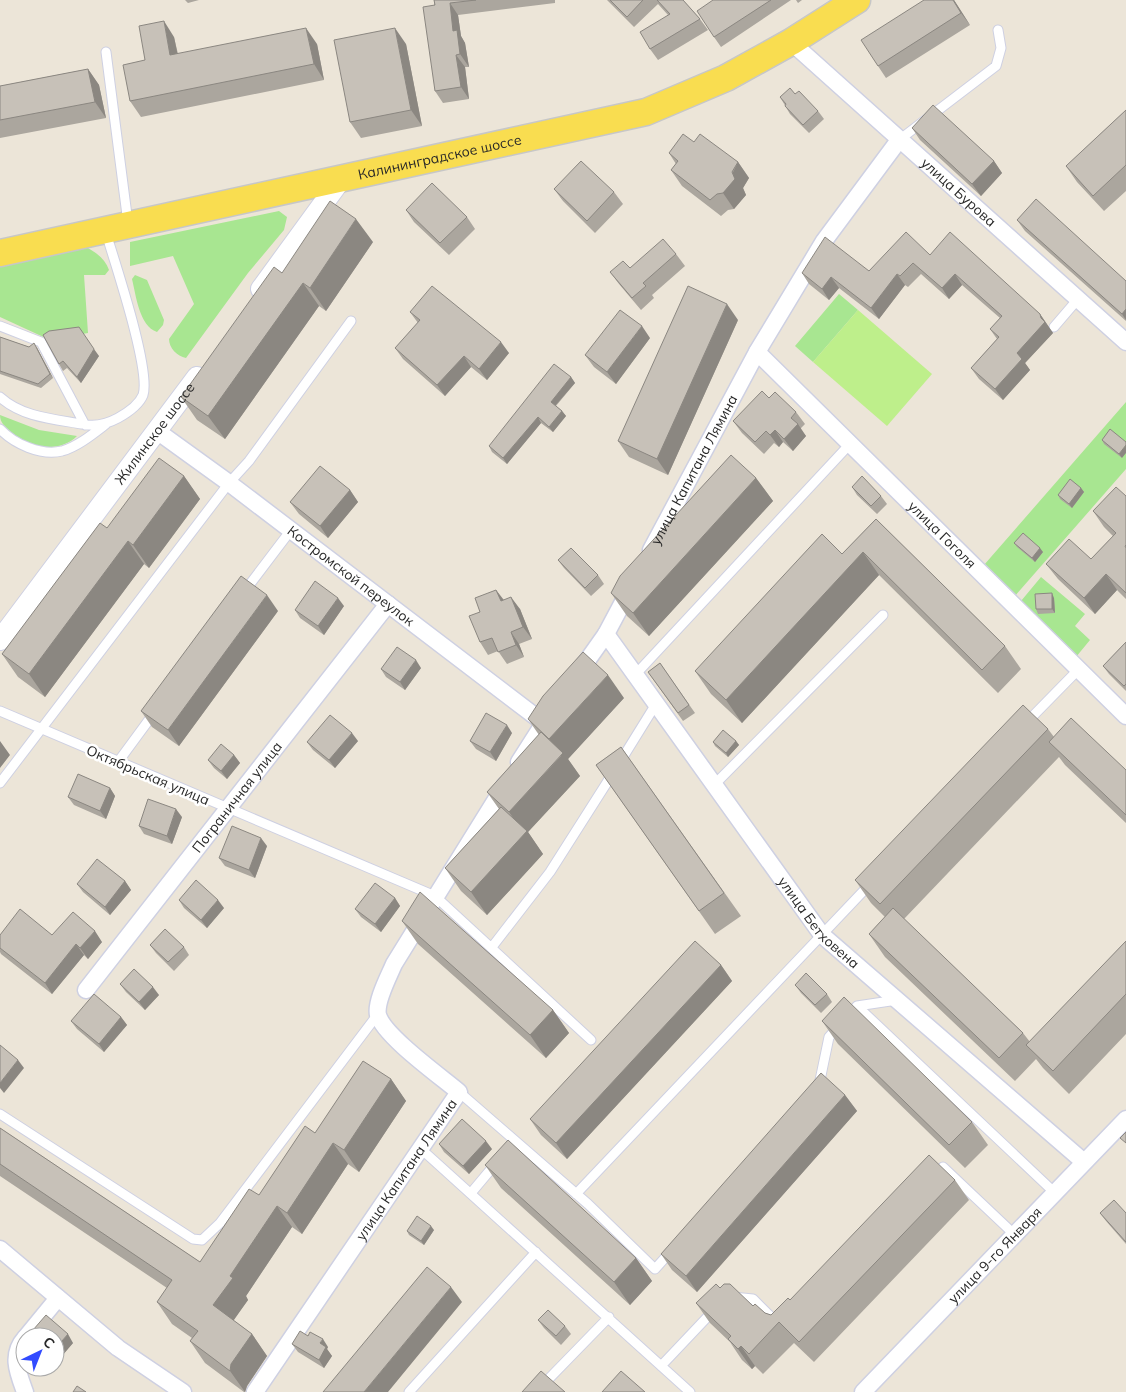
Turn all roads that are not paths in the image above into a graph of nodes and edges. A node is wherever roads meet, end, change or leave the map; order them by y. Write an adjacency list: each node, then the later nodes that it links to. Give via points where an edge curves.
1 (857, 0): 3 (main road, Калининградское шоссе)
2 (998, 30): 5 (lane, via 1001,48 996,66)
3 (791, 42): 5 (street, улица Бурова); 6 (main road, Калининградское шоссе, via 726,78 646,112)
4 (106, 52): 7 (lane)
5 (899, 140): 9 (street, улица Бурова); 15 (street, улица Капитана Лямина, via 824,241)
6 (342, 178): 7 (main road, Калининградское шоссе); 10 (street)
7 (117, 228): 8 (main road, Калининградское шоссе); 18 (lane, via 145,370 139,402)
8 (0, 253)
9 (1078, 300): 13 (lane); 14 (street, улица Бурова)
10 (250, 304)
11 (351, 321): 23 (lane, via 249,461)
12 (0, 326): 19 (lane, via 40,342)
13 (1054, 327)
14 (1126, 342)
15 (757, 352): 22 (street, улица Гоголя); 28 (street, улица Капитана Лямина)
16 (209, 360): 21 (street, Жилинское шоссе)
17 (0, 397): 19 (lane, via 36,416)
18 (107, 424): 19 (lane); 20 (lane, via 61,451 21,445)
19 (85, 425)
20 (0, 429)
21 (157, 431): 23 (street, Костромской переулок); 29 (street, Жилинское шоссе)
22 (849, 445): 30 (street, улица Гоголя); 31 (lane)
23 (228, 483): 24 (street, Костромской переулок); 37 (lane)
24 (291, 530): 25 (lane); 26 (street, Костромской переулок)
25 (237, 602)
26 (388, 604): 36 (street, Костромской переулок); 42 (street, Пограничная улица)
27 (883, 614): 41 (lane)
28 (606, 634): 31 (street, улица Бетховена); 36 (street, улица Капитана Лямина)
29 (0, 640)
30 (1078, 670): 35 (street, улица Гоголя); 38 (lane)
31 (635, 675): 32 (street, улица Бетховена)
32 (656, 704): 41 (street, улица Бетховена); 46 (lane, via 550,872)
33 (160, 706): 39 (lane)
34 (0, 711): 37 (lane, Октябрьская улица)
35 (1126, 716)
36 (544, 723): 44 (street, улица Капитана Лямина)
37 (40, 729): 39 (lane, Октябрьская улица); 40 (lane)
38 (1016, 734)
39 (118, 762): 42 (lane, Октябрьская улица)
40 (0, 783)
41 (714, 785): 45 (street, улица Бетховена)
42 (228, 809): 44 (lane, Октябрьская улица); 47 (street, Пограничная улица)
43 (877, 877): 45 (lane)
44 (435, 896): 46 (lane, Октябрьская улица); 50 (street, улица Капитана Лямина, via 394,964 381,996)
45 (822, 934): 48 (street, улица Бетховена); 62 (lane)
46 (492, 947): 51 (lane, Октябрьская улица)
47 (86, 990)
48 (897, 1000): 49 (lane); 58 (street, улица Бетховена)
49 (857, 1006): 53 (lane, via 829,1037 820,1084); 61 (lane)
50 (378, 1014): 52 (street, улица Капитана Лямина, via 386,1029); 54 (lane, via 220,1223 202,1240 193,1239)
51 (591, 1040)
52 (459, 1092): 56 (lane); 57 (street, улица Капитана Лямина)
53 (813, 1092)
54 (0, 1114)
55 (1126, 1118): 58 (street, улица 9-го Января)
56 (515, 1141): 60 (lane); 62 (lane)
57 (420, 1148): 60 (lane); 75 (street, улица Капитана Лямина)
58 (1084, 1162): 61 (street, улица 9-го Января)
59 (929, 1181): 63 (lane, via 943,1167)
60 (471, 1193): 66 (lane)
61 (1055, 1193): 63 (street, улица 9-го Января)
62 (576, 1194): 64 (lane, via 655,1269)
63 (1015, 1234): 79 (street, улица 9-го Января)
64 (682, 1239)
65 (0, 1249): 67 (street)
66 (536, 1252): 68 (lane); 76 (lane)
67 (58, 1298): 69 (street); 74 (street, via 118,1348)
68 (609, 1318): 71 (lane); 77 (lane)
69 (33, 1327)
70 (783, 1329): 71 (lane, via 752,1299 730,1297)
71 (661, 1366): 78 (lane)
72 (20, 1377): 73 (street)
73 (25, 1392)
74 (182, 1392)
75 (255, 1392)
76 (409, 1392)
77 (536, 1392)
78 (690, 1392)
79 (863, 1392)

